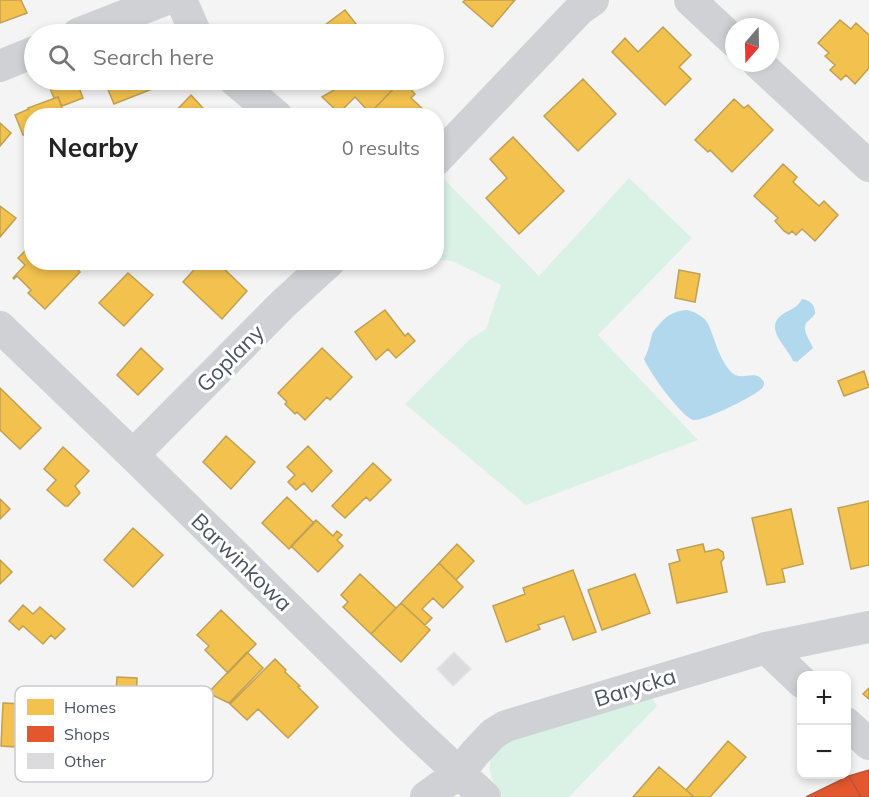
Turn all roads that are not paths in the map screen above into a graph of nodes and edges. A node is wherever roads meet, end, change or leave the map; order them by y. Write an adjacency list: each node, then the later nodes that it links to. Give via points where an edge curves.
1 (164, 0): 5 (street)
2 (181, 0): 6 (street)
3 (690, 0): 7 (street)
4 (581, 3): 13 (street)
5 (103, 24)
6 (192, 24)
7 (725, 33)
8 (24, 56): 9 (street)
9 (0, 66)
10 (768, 72): 14 (street)
11 (246, 90): 12 (street)
12 (267, 108)
13 (444, 151)
14 (869, 165)
15 (320, 270): 17 (street, Goplany)
16 (0, 327): 17 (street, Barwinkowa)
17 (133, 456): 23 (street, Barwinkowa)
18 (869, 627): 19 (street, Barycka)
19 (765, 648): 20 (street); 23 (street, Barycka, via 506,726)
20 (797, 677)
21 (848, 725): 22 (street)
22 (869, 744)
23 (459, 773): 24 (street, Barycka); 25 (street, Barwinkowa)
24 (426, 797)
25 (485, 797)

